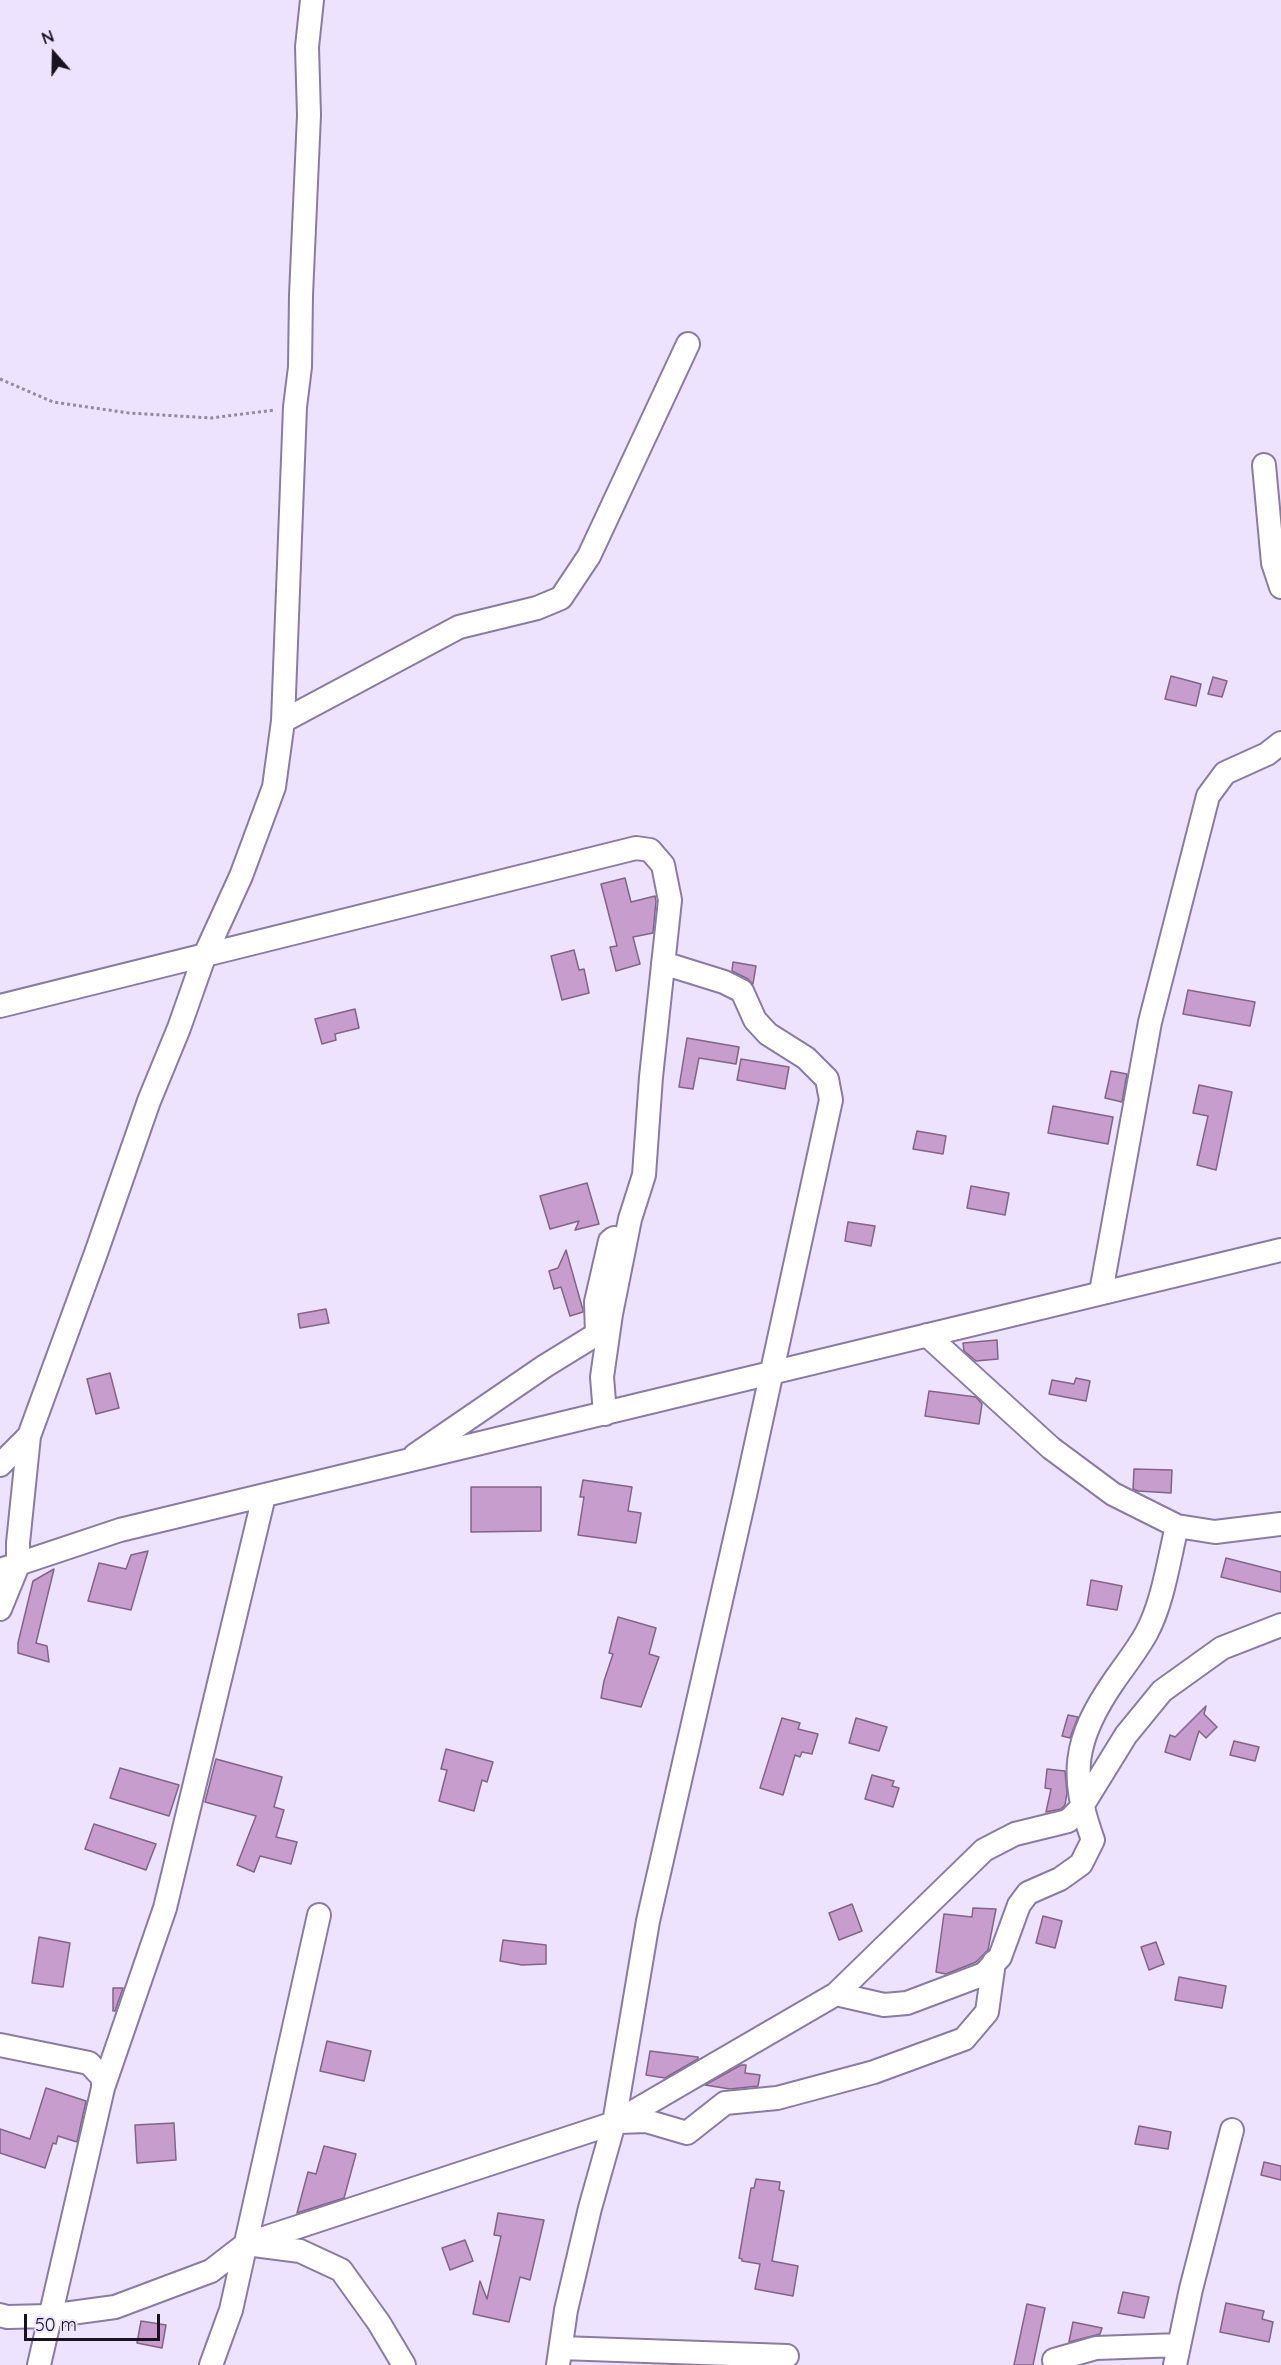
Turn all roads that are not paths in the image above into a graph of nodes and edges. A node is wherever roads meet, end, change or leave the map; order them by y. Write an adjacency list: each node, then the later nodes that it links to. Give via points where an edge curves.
1 (312, 0): 5 (street, via 307,47 309,115)
2 (688, 344): 5 (street, via 589,556 561,598 537,608 459,627)
3 (1264, 465): 4 (street, via 1273,563)
4 (1281, 587)
5 (283, 721): 7 (street, via 274,788 241,876)
6 (1281, 743): 12 (street, via 1267,754 1225,773 1208,796 1150,1022)
7 (204, 957): 8 (street, via 636,848 650,850 663,865 670,900); 9 (street); 16 (street)
8 (663, 963): 10 (street, via 644,1175); 14 (street, via 724,981 742,991 754,1020 768,1034 806,1058 826,1079 831,1100)
9 (0, 1006)
10 (627, 1230): 15 (street, via 602,1377); 17 (street, via 610,1241 596,1302 597,1334)
11 (1281, 1250): 12 (street)
12 (1101, 1292): 13 (street)
13 (927, 1335): 14 (street); 21 (street, via 1051,1448 1113,1494)
14 (772, 1373): 15 (street); 31 (street, via 648,1921)
15 (605, 1414): 17 (street)
16 (29, 1436): 18 (street); 22 (street, via 18,1543)
17 (404, 1462): 19 (street)
18 (0, 1465)
19 (264, 1496): 22 (street, via 120,1530); 30 (street, via 165,1908)
20 (1281, 1524): 21 (street, via 1215,1532)
21 (1177, 1526): 25 (street, via 1148,1632 1105,1694 1082,1741 1077,1771)
22 (9, 1568): 23 (street)
23 (0, 1610)
24 (1281, 1625): 25 (street, via 1222,1648 1162,1691 1126,1735)
25 (1081, 1809): 27 (street, via 1093,1840 1082,1864 1028,1893 1019,1905 1000,1957); 28 (street, via 1068,1821 1015,1834 984,1850)
26 (319, 1915): 33 (street)
27 (994, 1962): 28 (street, via 984,1974 907,2003 884,2005); 31 (street, via 987,2012 964,2039 874,2072 777,2098 726,2103 687,2133 646,2121)
28 (836, 1994): 31 (street)
29 (0, 2045): 30 (street, via 89,2062 103,2078)
30 (104, 2088): 35 (street)
31 (615, 2123): 33 (street); 37 (street, via 590,2208)
32 (1232, 2130): 36 (street)
33 (246, 2244): 35 (street, via 212,2271 115,2307); 40 (street, via 231,2310); 41 (street, via 300,2251 341,2270)
34 (0, 2315): 35 (street)
35 (49, 2316): 39 (street)
36 (1177, 2355): 42 (street, via 1096,2348 1054,2360)
37 (559, 2356): 38 (street)
38 (787, 2356)
39 (39, 2365)
40 (211, 2365)
41 (404, 2365)
42 (1055, 2365)

